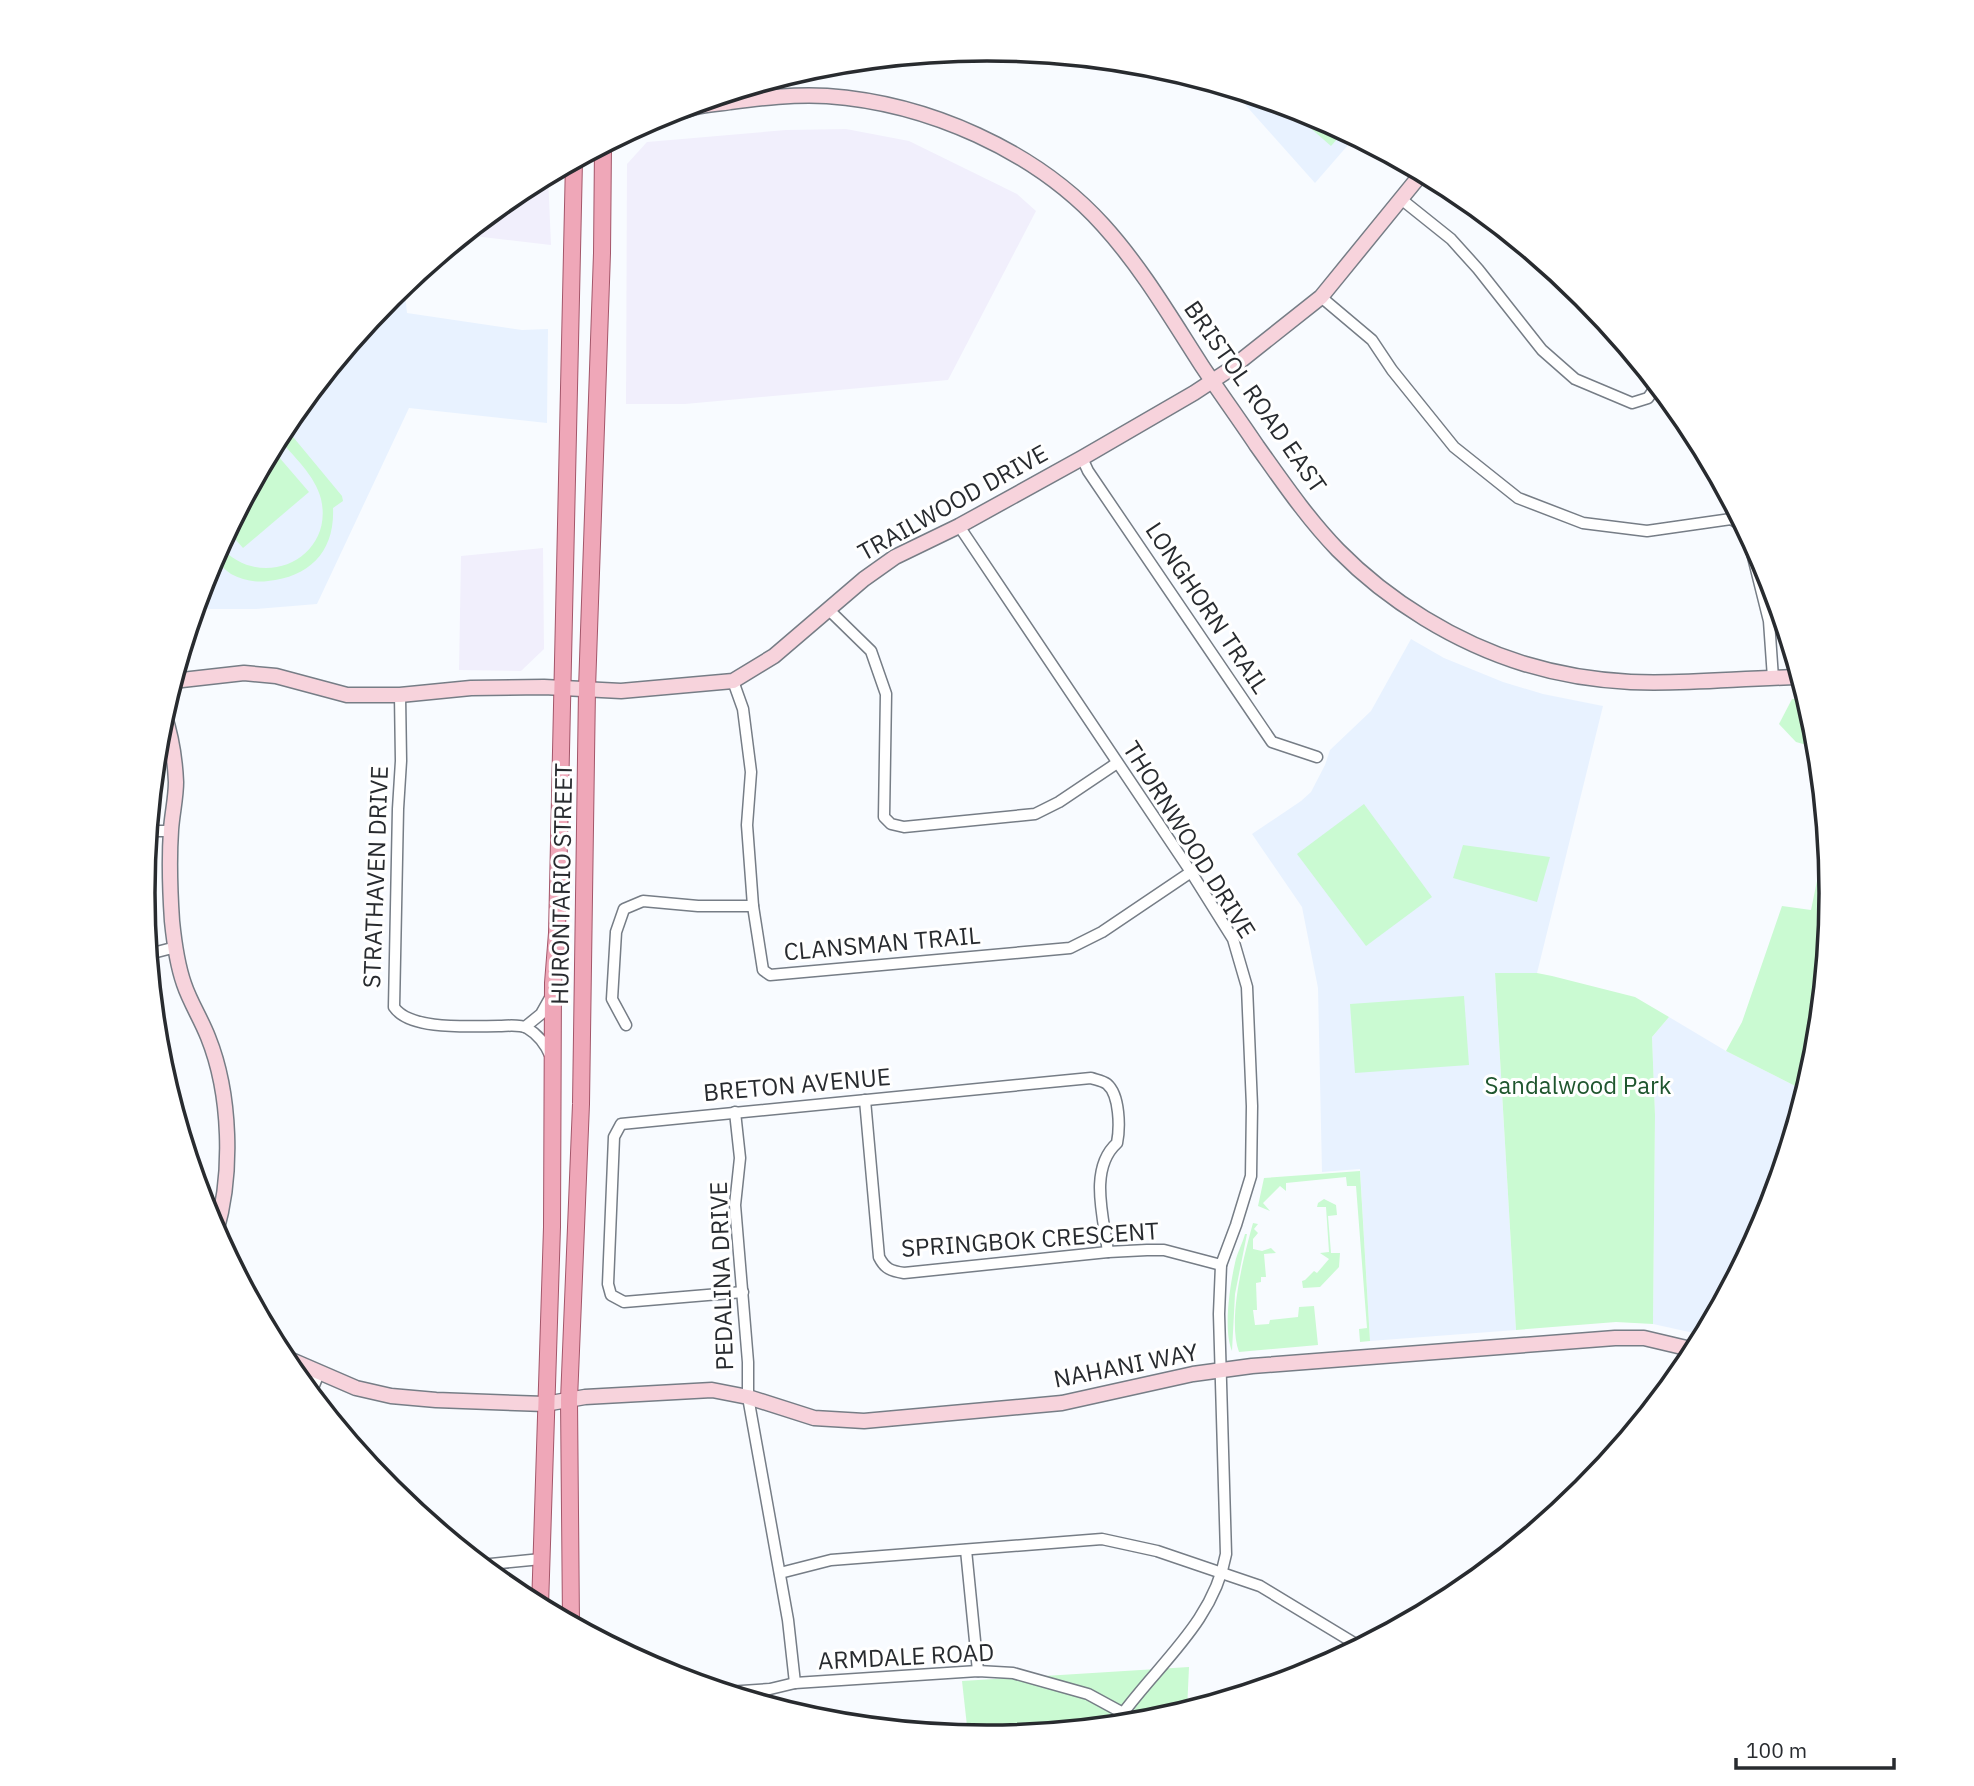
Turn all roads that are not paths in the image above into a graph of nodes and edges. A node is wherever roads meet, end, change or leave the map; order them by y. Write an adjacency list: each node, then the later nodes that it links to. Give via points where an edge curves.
1 (732, 101): 7 (street, BRISTOL ROAD EAST, via 828,96 860,100 915,113 1014,154 1101,222 1140,270)
2 (603, 156): 19 (main road, HURONTARIO STREET)
3 (574, 172): 18 (main road, HURONTARIO STREET)
4 (1416, 181): 5 (street, TRAILWOOD DRIVE)
5 (1401, 199): 6 (street, TRAILWOOD DRIVE); 8 (street, via 1451,239 1542,350 1575,379 1632,403)
6 (1321, 297): 7 (street, TRAILWOOD DRIVE); 10 (street, via 1371,340 1454,447 1518,498 1583,523 1647,531)
7 (1212, 381): 9 (street, TRAILWOOD DRIVE); 15 (street, BRISTOL ROAD EAST, via 1336,549 1397,600 1465,640 1522,663 1592,680 1663,684)
8 (1651, 393)
9 (1082, 458): 11 (street, TRAILWOOD DRIVE); 22 (street, LONGHORN TRAIL, via 1272,742)
10 (1730, 519)
11 (959, 526): 13 (street, TRAILWOOD DRIVE, via 895,557); 23 (street, THORNWOOD DRIVE)
12 (1762, 593): 15 (street)
13 (829, 610): 17 (street, TRAILWOOD DRIVE, via 774,656); 23 (street, via 871,651 886,694 884,817 891,824 904,827 1035,814)
14 (1790, 677): 15 (street, BRISTOL ROAD EAST)
15 (1773, 678)
16 (184, 680): 20 (street, TRAILWOOD DRIVE, via 244,673 276,676 347,695)
17 (733, 681): 19 (street, TRAILWOOD DRIVE, via 660,689); 27 (street, CLANSMAN TRAIL, via 743,709 751,772 747,825)
18 (562, 688): 19 (street, TRAILWOOD DRIVE); 20 (street, TRAILWOOD DRIVE, via 471,688); 30 (main road, HURONTARIO STREET)
19 (587, 689): 46 (main road, HURONTARIO STREET, via 582,1090)
20 (400, 695): 32 (street, STRATHAVEN DRIVE, via 394,1007 408,1020)
21 (170, 738): 25 (street, via 176,783)
22 (1317, 757)
23 (1117, 763): 26 (street, THORNWOOD DRIVE)
24 (158, 831): 25 (street)
25 (171, 831): 28 (street)
26 (1191, 872): 27 (street, CLANSMAN TRAIL, via 1070,948 778,975 763,970); 38 (street, THORNWOOD DRIVE, via 1233,940 1247,987 1251,1176)
27 (753, 906): 31 (street, via 643,901 624,909 616,932 612,999)
28 (176, 947): 29 (street); 36 (street, via 183,983 208,1038 224,1100 226,1184)
29 (157, 952)
30 (553, 983): 32 (street, via 549,1003); 33 (main road, HURONTARIO STREET)
31 (626, 1025)
32 (525, 1027): 33 (street, via 547,1046)
33 (553, 1061): 47 (main road, HURONTARIO STREET)
34 (865, 1100): 35 (street, BRETON AVENUE); 37 (street, SPRINGBOK CRESCENT, via 879,1257 891,1271); 37 (street, BRETON AVENUE, via 1091,1078 1105,1082 1113,1090 1118,1136 1103,1165 1100,1184)
35 (735, 1112): 39 (street, PEDALINA DRIVE); 39 (street, BRETON AVENUE, via 627,1122 617,1129 608,1288 613,1298 624,1302)
36 (221, 1214)
37 (1108, 1252): 38 (street, SPRINGBOK CRESCENT, via 1164,1250)
38 (1221, 1265): 42 (street, THORNWOOD DRIVE)
39 (743, 1292): 45 (street, PEDALINA DRIVE)
40 (1684, 1347): 42 (street, NAHANI WAY, via 1644,1338 1615,1338)
41 (303, 1365): 43 (street, NAHANI WAY)
42 (1221, 1371): 45 (street, NAHANI WAY, via 1062,1403 864,1421 814,1418); 52 (street, THORNWOOD DRIVE, via 1227,1526)
43 (319, 1373): 44 (street); 47 (street, NAHANI WAY, via 356,1388 391,1395)
44 (315, 1383)
45 (748, 1397): 46 (street, NAHANI WAY, via 688,1390); 51 (street, PEDALINA DRIVE)
46 (569, 1401): 47 (street, NAHANI WAY); 54 (main road, HURONTARIO STREET)
47 (545, 1405): 49 (main road, HURONTARIO STREET)
48 (966, 1550): 51 (street, via 831,1560); 52 (street, via 1102,1539); 56 (street)
49 (541, 1559): 50 (street); 53 (main road, HURONTARIO STREET)
50 (495, 1563)
51 (780, 1573): 57 (street, PEDALINA DRIVE)
52 (1223, 1573): 55 (street, via 1260,1586); 59 (street, THORNWOOD DRIVE, via 1209,1605)
53 (540, 1594)
54 (571, 1613)
55 (1351, 1641)
56 (978, 1671): 57 (street, ARMDALE ROAD); 59 (street, ARMDALE ROAD, via 1048,1682)
57 (795, 1683): 58 (street, ARMDALE ROAD)
58 (752, 1690)
59 (1123, 1713)

